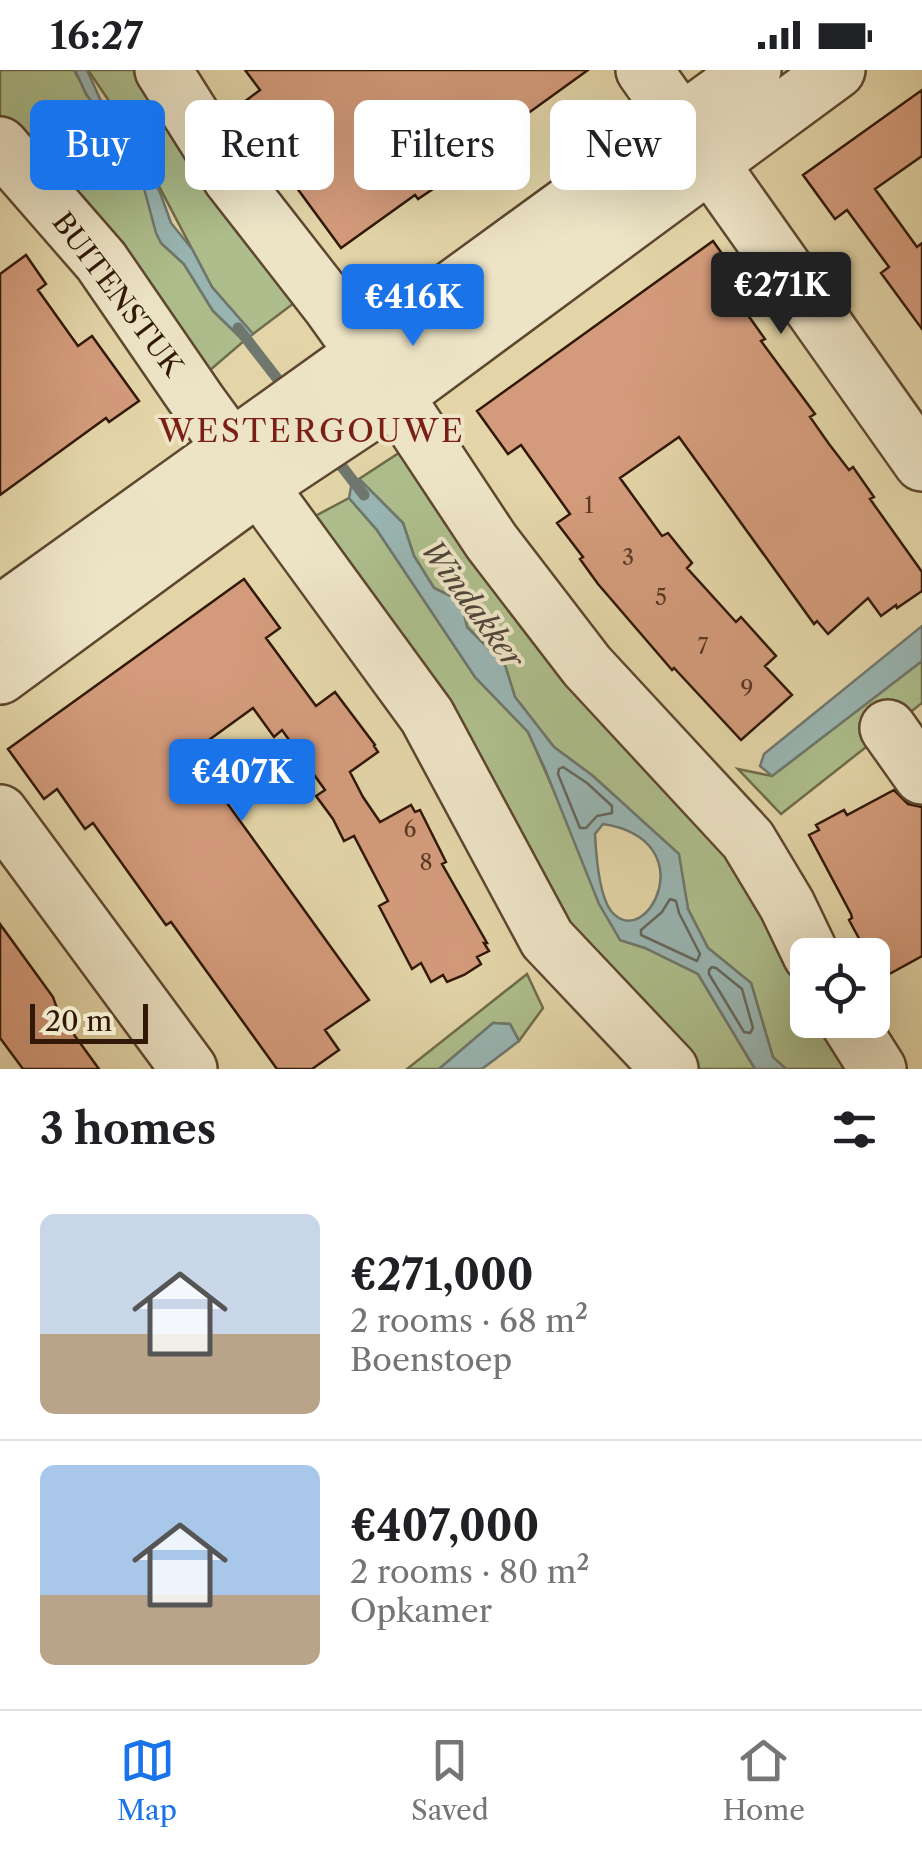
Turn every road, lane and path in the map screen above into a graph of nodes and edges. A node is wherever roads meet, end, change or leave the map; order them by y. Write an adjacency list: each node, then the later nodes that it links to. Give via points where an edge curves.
1 (163, 70): 11 (street, via 231,178)
2 (644, 70): 5 (street)
3 (753, 70): 6 (street)
4 (837, 70): 7 (street)
5 (665, 100)
6 (696, 142)
7 (696, 142)
8 (696, 144): 12 (street)
9 (0, 145): 13 (street, BUITENSTUK, via 101,261)
10 (631, 190): 11 (street)
11 (380, 375): 13 (street); 19 (street, via 491,541 587,666 748,840)
12 (922, 463)
13 (245, 467): 14 (street); 15 (street); 22 (street, BUITENSTUK, via 428,716 547,939)
14 (0, 614)
15 (0, 676)
16 (888, 728): 17 (street)
17 (922, 776)
18 (0, 812): 21 (street)
19 (804, 938)
20 (859, 1038): 23 (street)
21 (189, 1069)
22 (670, 1069)
23 (878, 1069)

